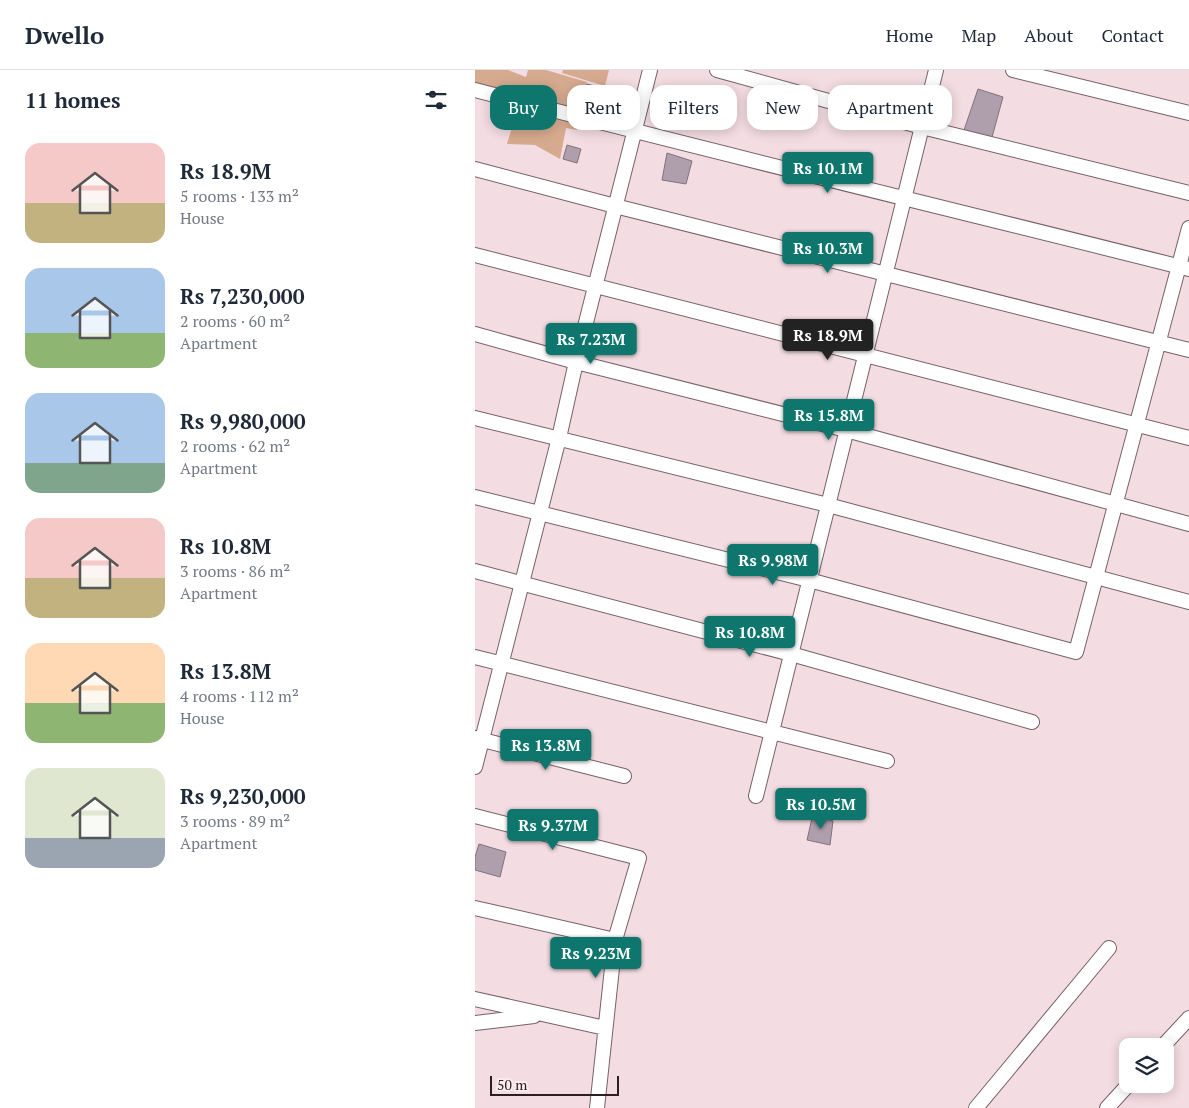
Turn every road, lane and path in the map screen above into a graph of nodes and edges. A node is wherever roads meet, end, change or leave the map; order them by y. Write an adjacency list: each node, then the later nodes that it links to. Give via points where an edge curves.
1 (650, 70): 11 (street)
2 (717, 70): 7 (street)
3 (936, 70): 5 (street)
4 (1013, 70): 8 (street)
5 (932, 85)
6 (475, 90): 11 (street)
7 (828, 101)
8 (1189, 112)
9 (921, 130): 14 (street)
10 (934, 130): 13 (street)
11 (634, 132): 14 (street); 15 (street)
12 (475, 169): 15 (street)
13 (1189, 193)
14 (904, 198): 18 (street); 19 (street)
15 (615, 206): 19 (street); 20 (street)
16 (1189, 228): 18 (street)
17 (475, 255): 20 (street)
18 (1184, 268): 22 (street)
19 (885, 273): 22 (street); 24 (street)
20 (596, 286): 24 (street); 25 (street)
21 (475, 334): 25 (street)
22 (1159, 342): 23 (street); 27 (street)
23 (1189, 350)
24 (865, 356): 27 (street); 28 (street)
25 (576, 362): 28 (street); 29 (street)
26 (475, 418): 29 (street)
27 (1137, 425): 30 (street); 32 (street)
28 (846, 430): 32 (street); 33 (street)
29 (559, 438): 33 (street); 34 (street)
30 (1189, 438)
31 (475, 497): 34 (street)
32 (1116, 504): 35 (street); 37 (street)
33 (828, 505): 37 (street); 38 (street)
34 (540, 513): 38 (street); 39 (street)
35 (1189, 524)
36 (475, 571): 39 (street)
37 (1096, 577): 38 (street, via 1076,652); 40 (street)
38 (809, 580): 41 (street)
39 (522, 584): 41 (street); 43 (street)
40 (1189, 602)
41 (791, 654): 44 (street); 45 (street)
42 (475, 657): 43 (street)
43 (501, 664): 45 (street); 46 (street)
44 (1032, 722)
45 (772, 731): 47 (street); 50 (street)
46 (478, 739): 48 (street); 49 (street)
47 (887, 760)
48 (475, 767)
49 (624, 776)
50 (755, 796)
51 (475, 816): 53 (street, via 639,858)
52 (475, 908): 53 (street)
53 (615, 940): 59 (street)
54 (1109, 948): 63 (street)
55 (475, 999): 56 (street)
56 (545, 1014): 58 (street); 59 (street)
57 (1189, 1018): 60 (street)
58 (475, 1023)
59 (605, 1028): 62 (street)
60 (1170, 1038)
61 (1121, 1093): 64 (street)
62 (597, 1108)
63 (975, 1108)
64 (1107, 1108)

